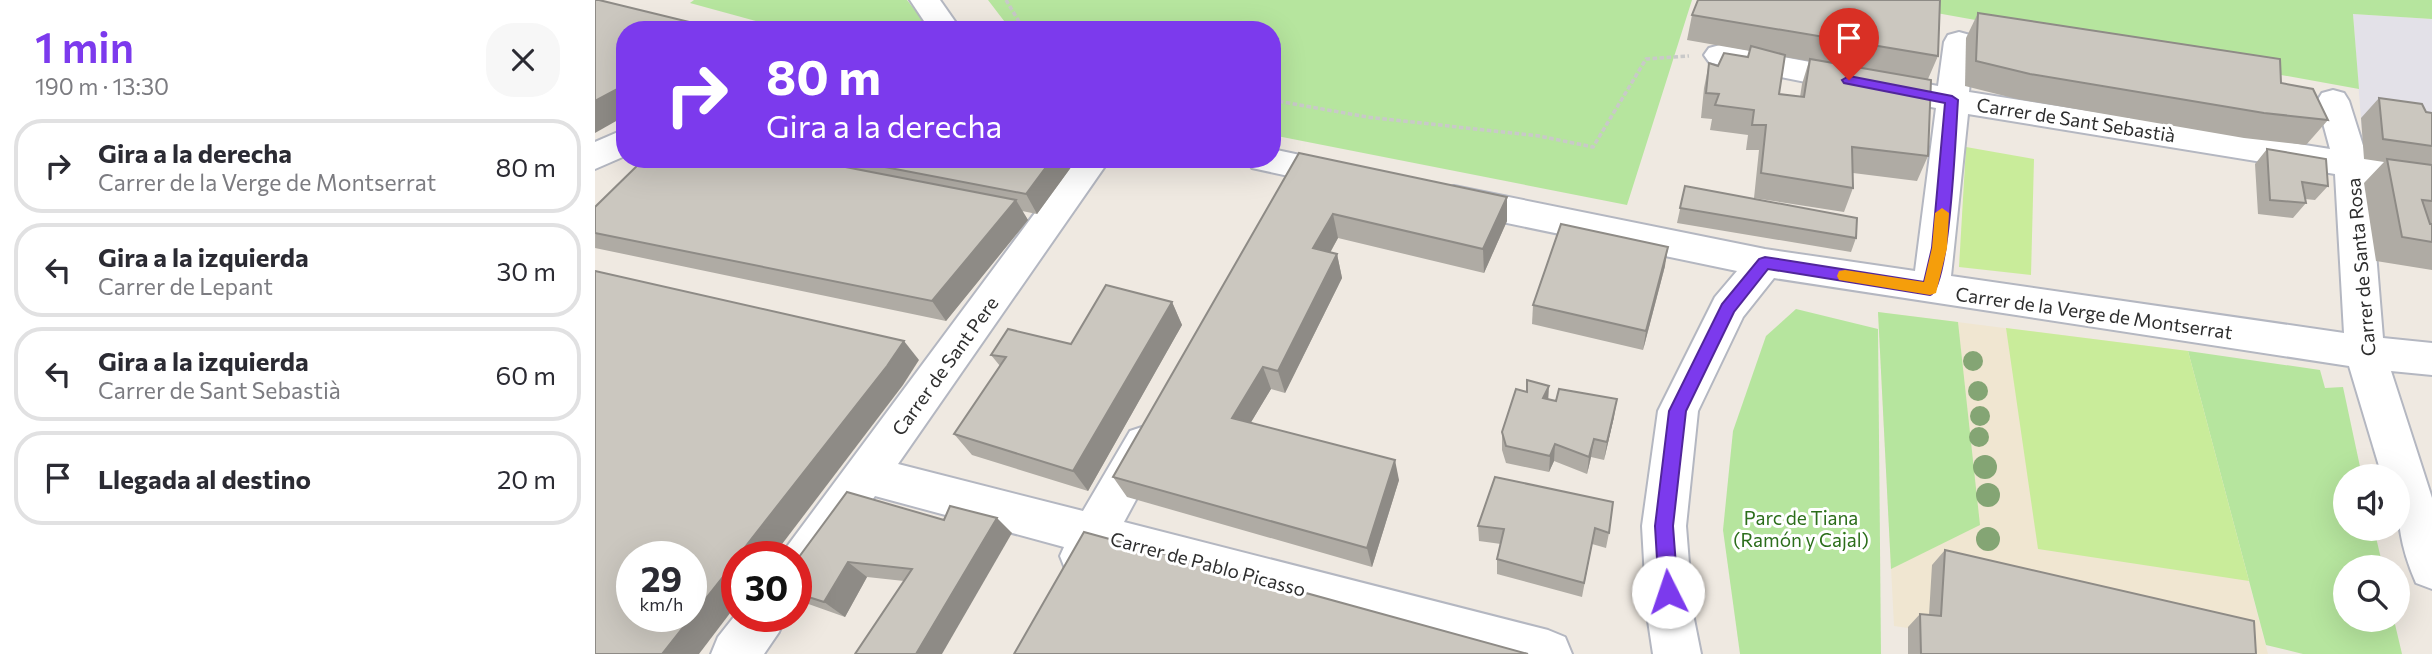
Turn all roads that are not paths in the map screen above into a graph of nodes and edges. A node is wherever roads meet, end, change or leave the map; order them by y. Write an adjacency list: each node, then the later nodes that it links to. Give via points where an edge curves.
1 (925, 0): 2 (street)
2 (940, 21)
3 (1959, 41): 5 (street)
4 (1720, 55): 5 (street, Carrer de Sant Sebastià)
5 (1952, 100): 10 (street, Carrer de Sant Sebastià); 17 (street, via 1939,248)
6 (2333, 101): 10 (street, Carrer de Santa Rosa)
7 (616, 146): 8 (street)
8 (595, 158)
9 (1282, 163): 13 (street); 15 (street)
10 (2352, 166): 12 (street, Carrer de Sant Sebastià); 18 (street, Carrer de Santa Rosa)
11 (1087, 168): 21 (street, Carrer de Sant Pere)
12 (2432, 178)
13 (1379, 183)
14 (1418, 191): 16 (street, Carrer de la Verge de Montserrat)
15 (1280, 203)
16 (1765, 263): 17 (street, Carrer de la Verge de Montserrat); 29 (street, via 1728,308 1678,411 1664,526)
17 (1930, 289): 18 (street, Carrer de la Verge de Montserrat)
18 (2365, 352): 19 (street, Carrer de la Verge de Montserrat); 24 (street, Carrer de Santa Rosa)
19 (2432, 359)
20 (1161, 416): 22 (street)
21 (867, 475): 22 (street, Carrer de Pablo Picasso); 23 (street, Carrer de Sant Pere)
22 (1094, 535): 25 (street); 28 (street, Carrer de Pablo Picasso)
23 (812, 549)
24 (2432, 568)
25 (1061, 594)
26 (751, 632): 27 (street)
27 (735, 654)
28 (1548, 654)
29 (1677, 654)

